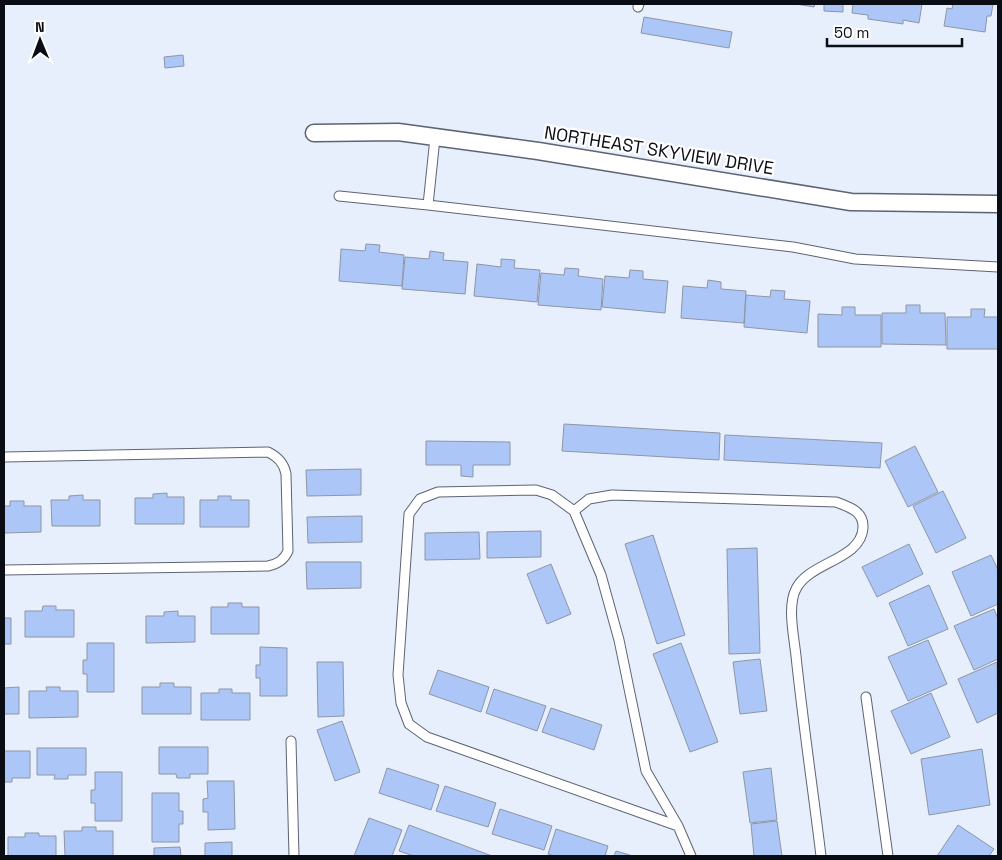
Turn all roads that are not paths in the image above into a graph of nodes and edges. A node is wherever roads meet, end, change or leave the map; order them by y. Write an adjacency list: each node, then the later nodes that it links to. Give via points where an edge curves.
1 (314, 133): 2 (street, NORTHEAST SKYVIEW DRIVE, via 398,132)
2 (434, 138): 4 (street, NORTHEAST SKYVIEW DRIVE, via 538,151 851,202); 5 (lane)
3 (339, 196): 5 (lane)
4 (998, 204)
5 (428, 205): 6 (lane, via 793,247 855,259)
6 (998, 267)
7 (4, 457): 9 (lane, via 268,452 282,463 286,474 288,550 286,556 268,566)
8 (574, 511): 12 (lane, via 601,575 646,771); 12 (lane, via 552,495 536,490 438,492 420,499 409,514 398,675 400,702 409,724 427,737); 15 (lane, via 589,499 612,495 836,502 854,508 864,522 863,536 850,551 808,574 796,589 792,608)
9 (4, 570)
10 (866, 697): 16 (lane)
11 (291, 741): 13 (lane)
12 (678, 826): 14 (lane)
13 (294, 856)
14 (691, 856)
15 (821, 856)
16 (888, 856)

